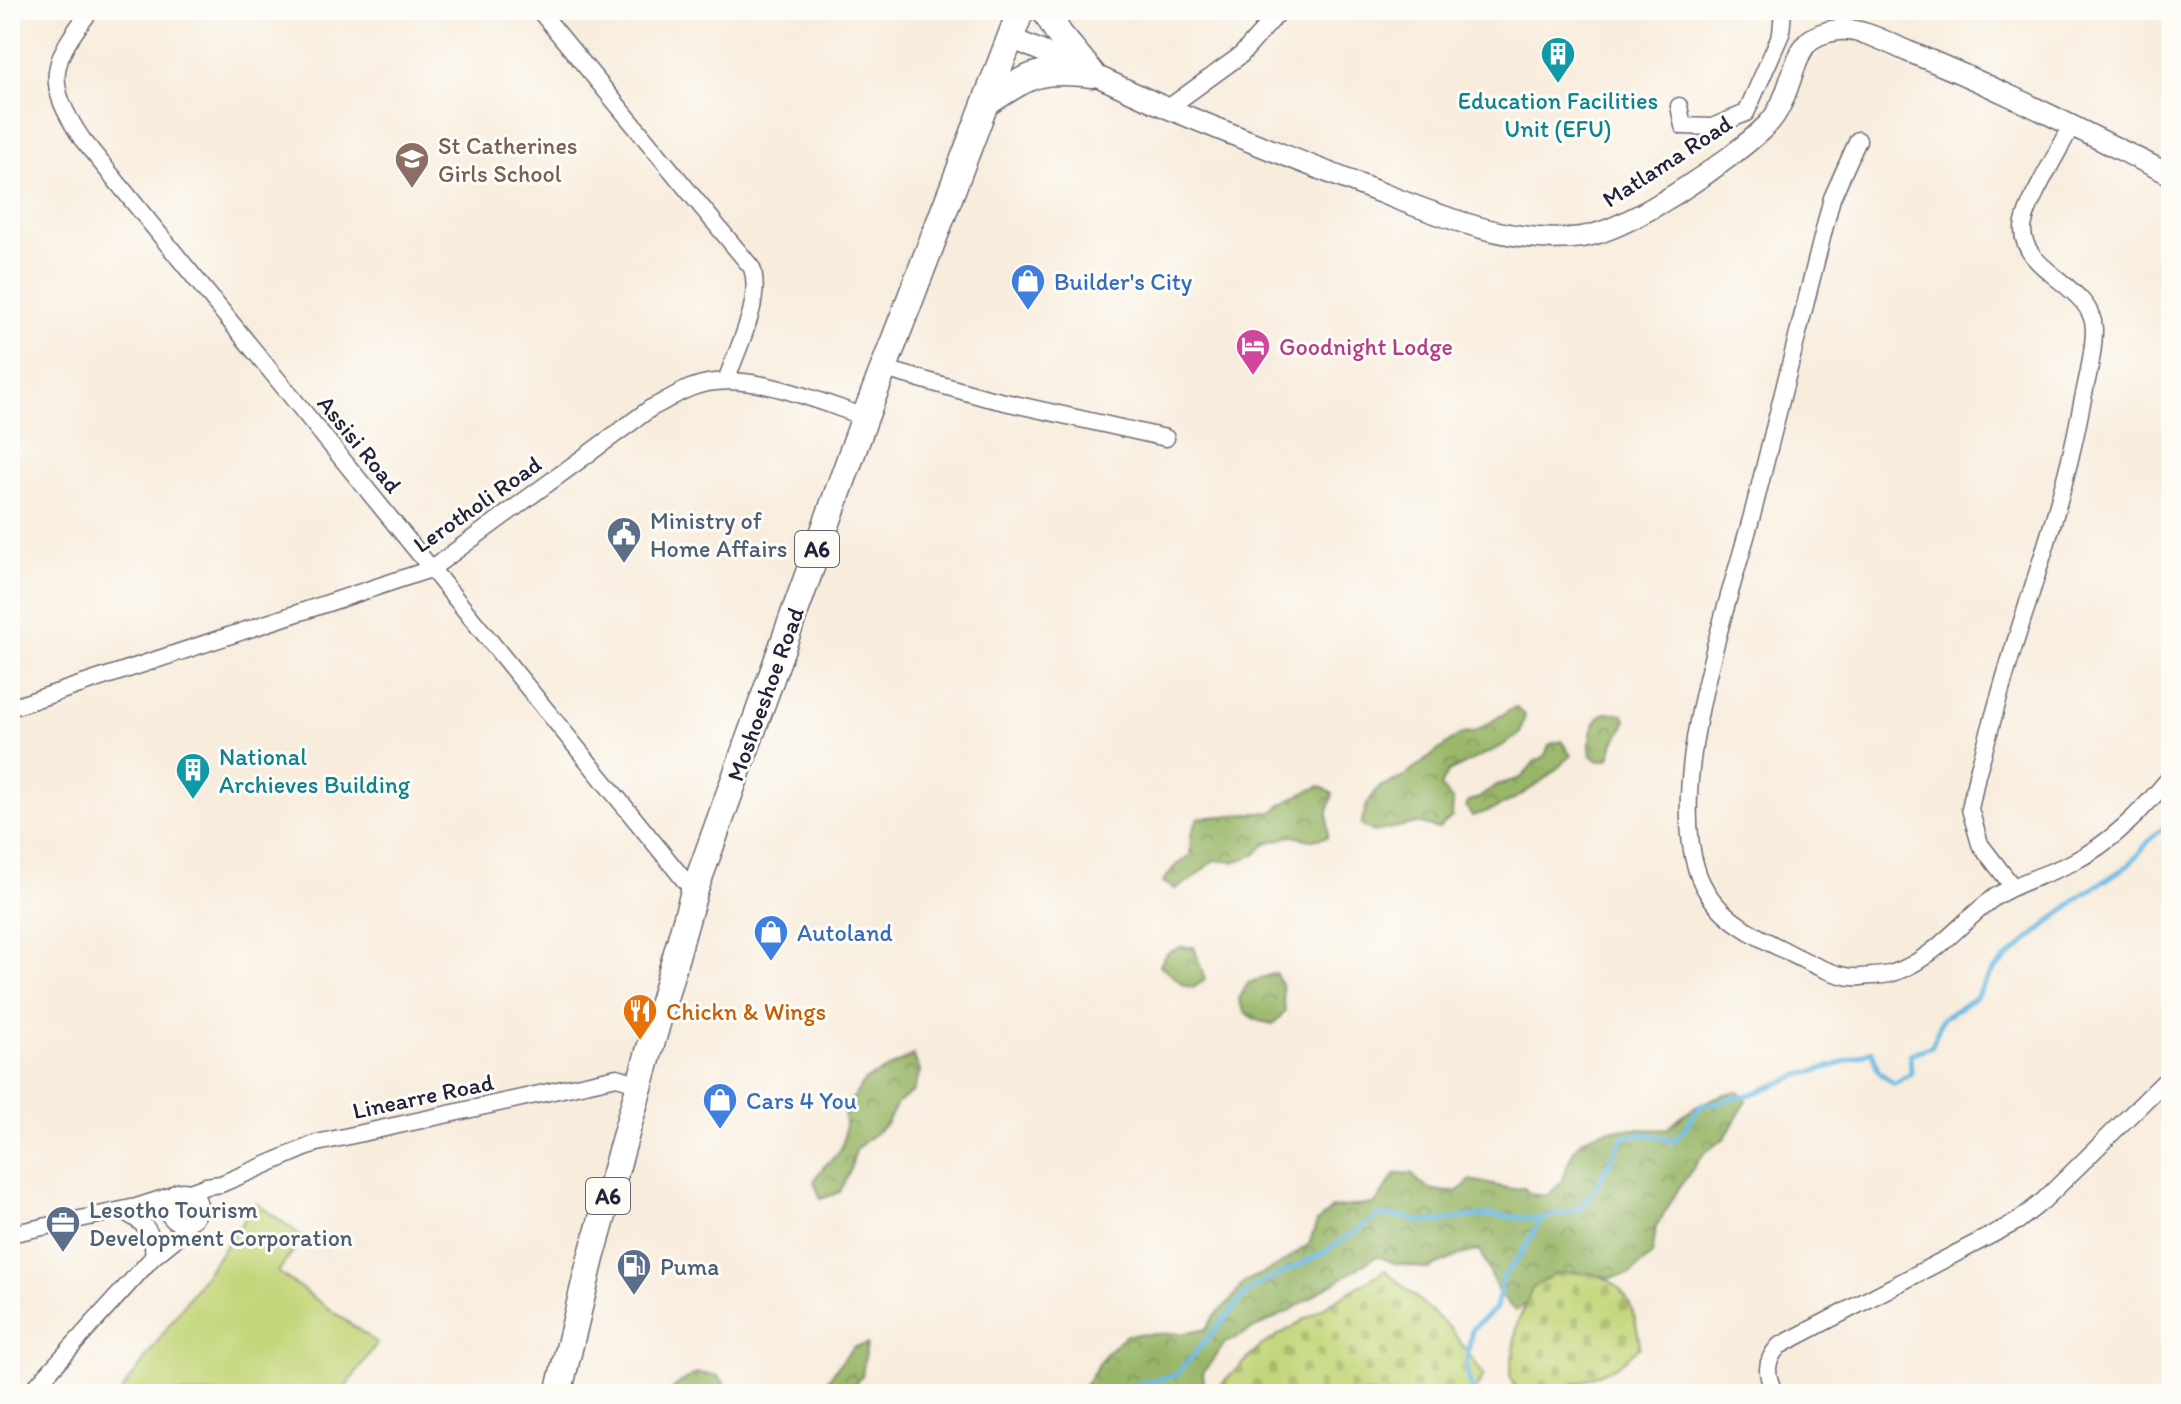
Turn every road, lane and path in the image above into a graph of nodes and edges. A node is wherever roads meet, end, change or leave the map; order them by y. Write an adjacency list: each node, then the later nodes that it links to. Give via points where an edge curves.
1 (91, 10): 19 (street, Assisi Road, via 66,42 57,64 56,88 65,114)
2 (539, 10): 16 (street, via 752,268 757,282 754,300)
3 (1021, 10): 7 (main road, Moshoeshoe Road / A6)
4 (1045, 10): 8 (main road)
5 (1281, 10): 11 (street, via 1241,55)
6 (1783, 10): 10 (street, via 1781,34 1746,113 1712,127 1683,126)
7 (1010, 38): 8 (street, Matlama Road); 9 (main road, Moshoeshoe Road / A6)
8 (1092, 74): 9 (main road, via 1043,72); 11 (street, Matlama Road)
9 (986, 103): 15 (main road, Moshoeshoe Road / A6)
10 (1679, 106)
11 (1168, 108): 12 (street, Matlama Road, via 1450,218 1546,239 1610,229 1735,153 1770,123 1807,43 1840,30 1860,32)
12 (2072, 125): 14 (street, Matlama Road); 22 (street, via 2023,230 2042,265 2090,310 2090,355 2072,457 1970,809 1980,844)
13 (1858, 140): 22 (street, via 1832,198 1708,677 1690,778 1697,871 1719,911 1735,923 1818,966 1854,978 1891,974 1916,962)
14 (2171, 175)
15 (885, 369): 17 (main road, Moshoeshoe Road / A6); 18 (street)
16 (726, 381): 17 (street, Lerotholi Road, via 767,386); 19 (street, Lerotholi Road, via 691,387 651,408)
17 (865, 417): 23 (main road, Moshoeshoe Road / A6)
18 (1166, 438)
19 (431, 569): 20 (street, Lerotholi Road); 23 (street, Assisi Road)
20 (10, 708)
21 (2171, 776): 22 (street, via 2103,844)
22 (2013, 887)
23 (694, 892): 25 (main road, Moshoeshoe Road / A6)
24 (2171, 1075): 35 (street, via 2018,1221 1779,1346 1767,1365)
25 (640, 1084): 26 (street, Linearre Road, via 617,1077 317,1143); 34 (main road, Moshoeshoe Road / A6)
26 (221, 1184): 27 (street, Linearre Road); 30 (street, Linearre Road)
27 (190, 1192): 28 (street, via 179,1191); 30 (street, via 197,1200)
28 (169, 1207): 29 (street); 30 (street, via 179,1222); 32 (street)
29 (128, 1209): 31 (street); 32 (street, via 145,1225)
30 (194, 1216): 32 (street, Linearre Road, via 174,1240)
31 (10, 1234)
32 (154, 1252): 33 (street)
33 (29, 1394)
34 (558, 1394)
35 (1775, 1394)

